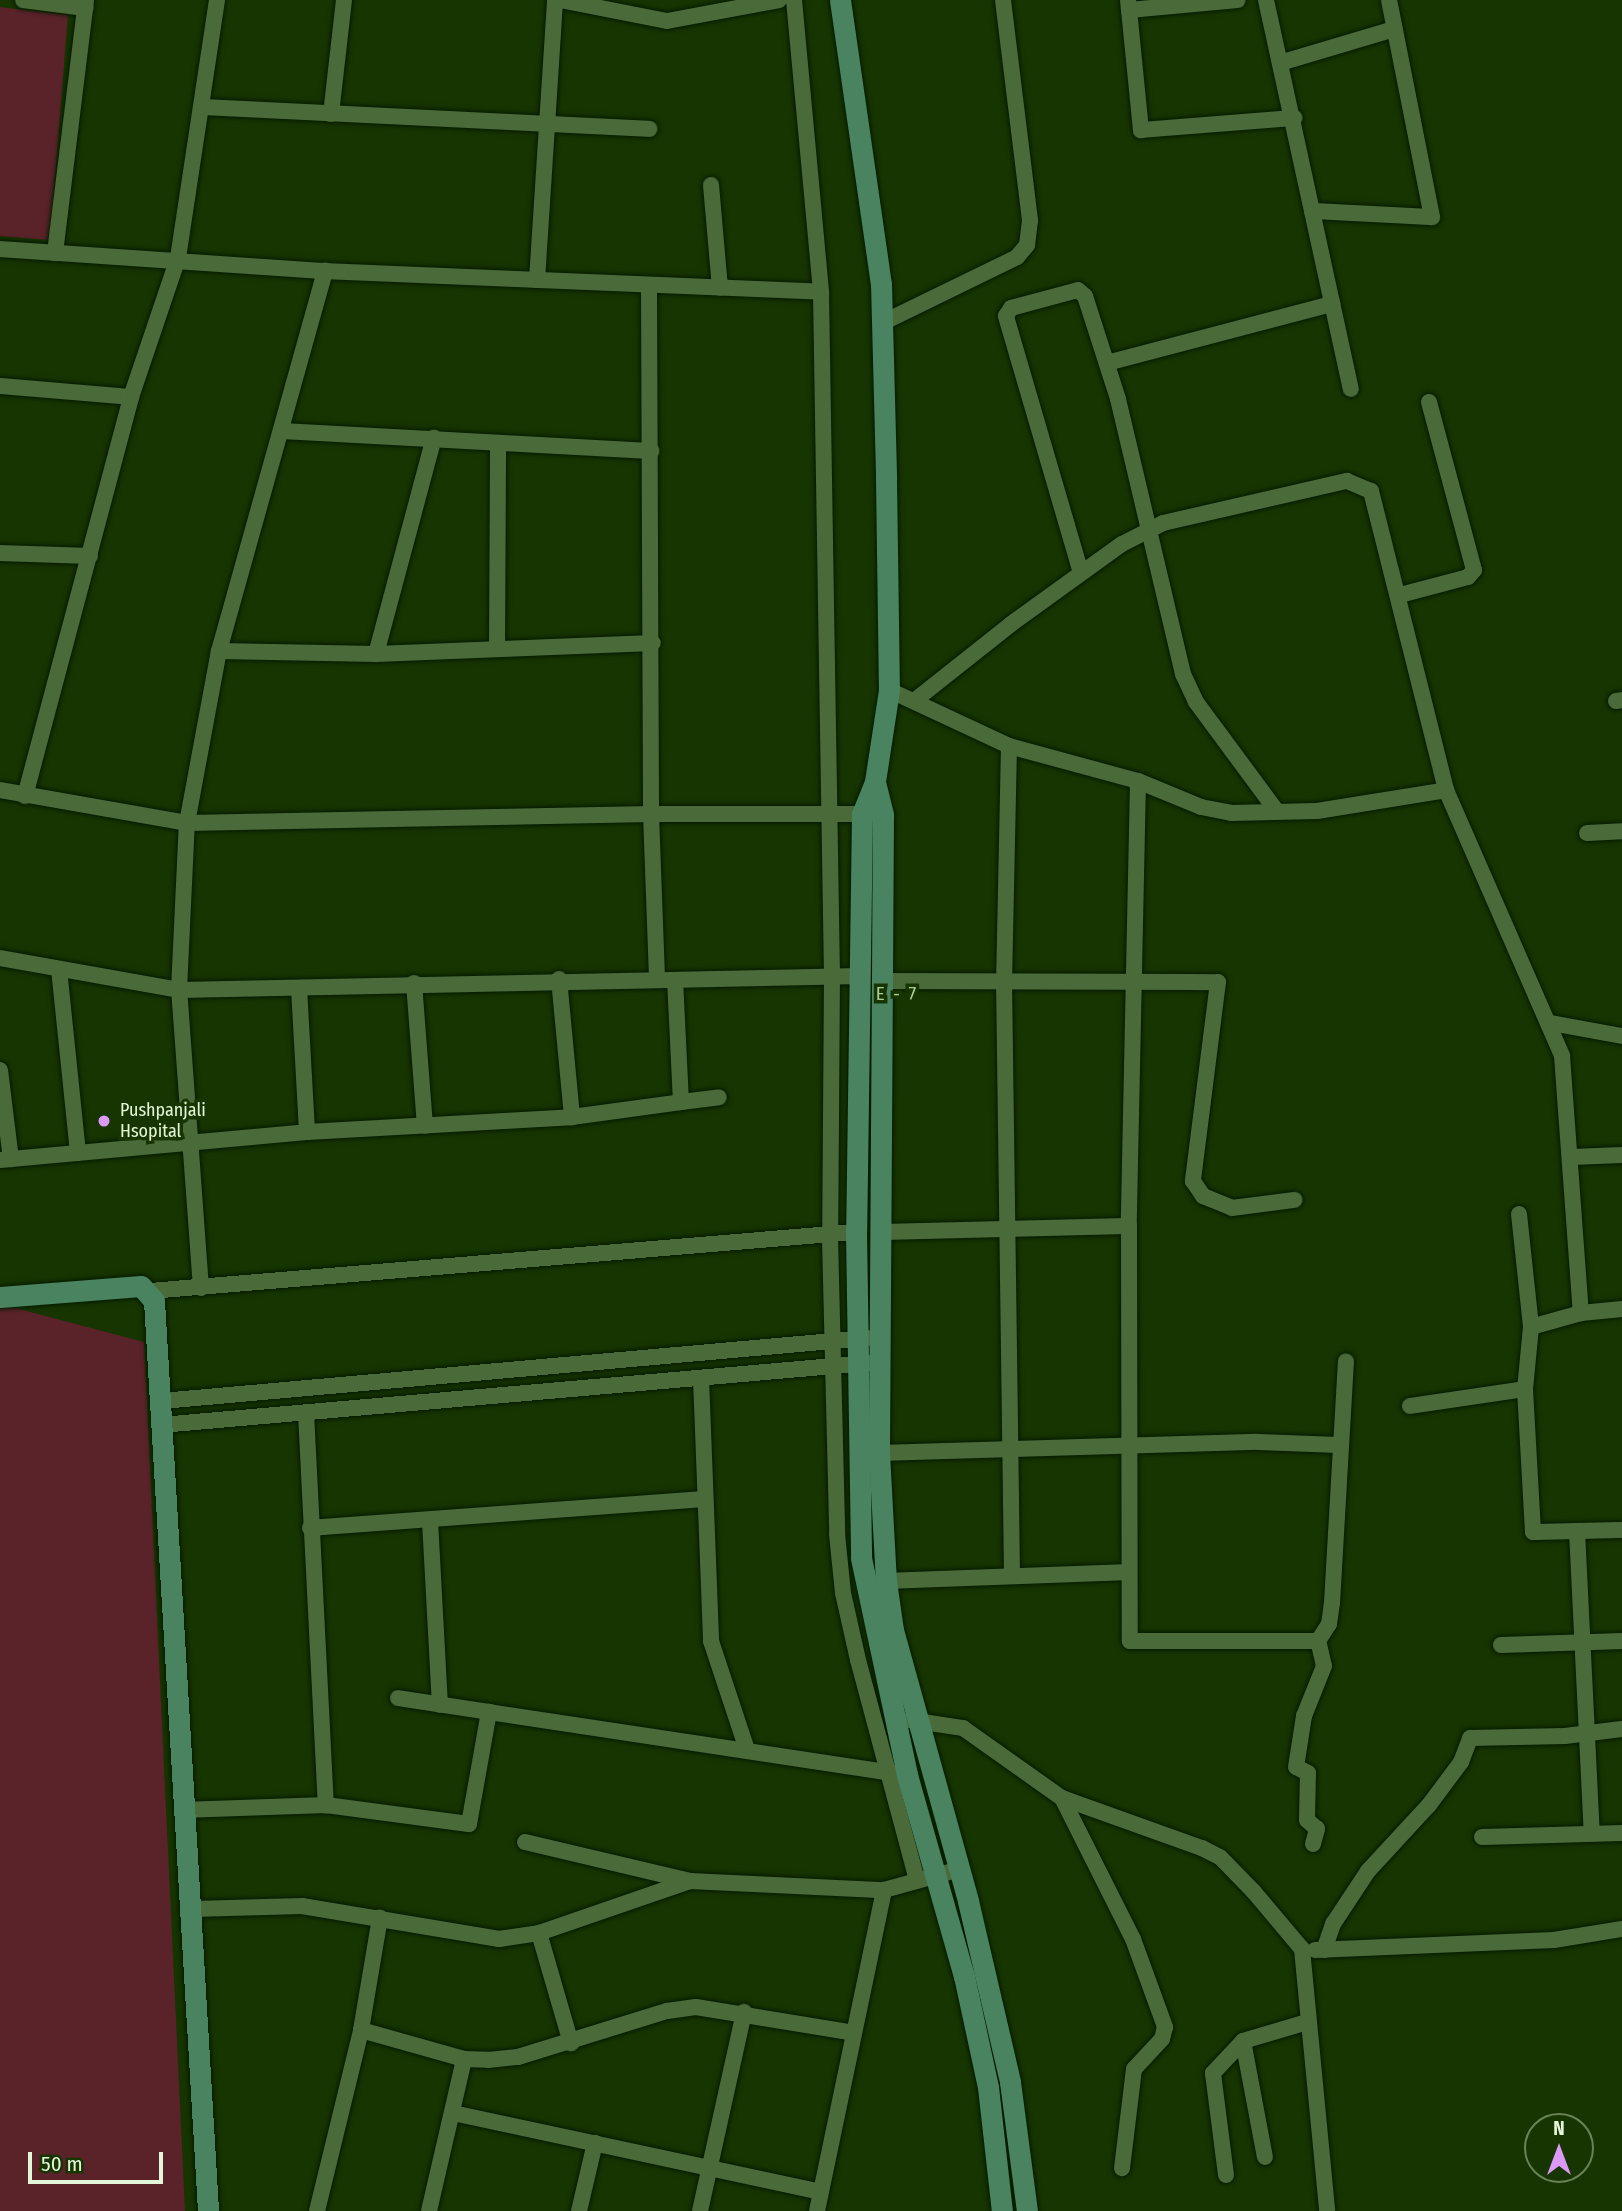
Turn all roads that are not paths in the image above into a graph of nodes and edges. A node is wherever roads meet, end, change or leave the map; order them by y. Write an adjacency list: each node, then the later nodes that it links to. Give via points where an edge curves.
1 (23, 0): 12 (street)
2 (217, 0): 16 (street)
3 (344, 0): 17 (street)
4 (558, 0): 5 (street, via 667,21); 19 (street)
5 (779, 0)
6 (794, 0): 30 (street)
7 (840, 0): 32 (street)
8 (1003, 0): 32 (street, via 1030,220 1027,246 1017,257)
9 (1238, 0): 13 (street)
10 (1266, 0): 15 (street)
11 (1389, 0): 14 (street)
12 (85, 4): 24 (street)
13 (1129, 5): 18 (street, via 1141,130)
14 (1394, 29): 15 (street); 22 (street, via 1432,217)
15 (1280, 63): 18 (street)
16 (201, 107): 17 (street); 25 (street)
17 (331, 114): 19 (street)
18 (1295, 118): 22 (street)
19 (548, 125): 20 (street); 27 (street)
20 (649, 129)
21 (711, 185): 29 (street)
22 (1312, 211): 31 (street)
23 (0, 249): 24 (street)
24 (55, 253): 25 (street)
25 (178, 258): 26 (street); 36 (street)
26 (325, 271): 27 (street); 38 (street)
27 (537, 280): 28 (street)
28 (649, 287): 29 (street); 41 (street)
29 (720, 288): 30 (street)
30 (821, 292): 60 (street)
31 (1332, 304): 33 (street); 35 (street)
32 (884, 322): 51 (street)
33 (1107, 363): 42 (street); 45 (street, via 1083,291 1007,311)
34 (0, 386): 36 (street)
35 (1351, 389)
36 (131, 397): 44 (street)
37 (1429, 402): 46 (street, via 1474,570 1468,577)
38 (281, 431): 39 (street); 49 (street)
39 (434, 438): 40 (street); 50 (street)
40 (498, 443): 41 (street); 48 (street)
41 (651, 451): 47 (street)
42 (1149, 530): 45 (street); 46 (street, via 1220,506 1356,481 1375,497); 58 (street, via 1183,674 1196,702)
43 (0, 553): 44 (street)
44 (90, 556): 57 (street)
45 (1081, 573): 52 (street)
46 (1400, 595): 56 (street)
47 (653, 643): 48 (street); 59 (street)
48 (497, 648): 50 (street)
49 (219, 651): 50 (street); 62 (street)
50 (376, 654)
51 (889, 690): 52 (street); 61 (street)
52 (914, 701): 53 (street)
53 (1009, 746): 54 (street); 72 (street)
54 (1138, 781): 58 (street, via 1201,807 1231,813); 70 (street)
55 (0, 790): 57 (street)
56 (1446, 790): 58 (street, via 1317,811); 78 (street)
57 (25, 796): 62 (street)
58 (1276, 810)
59 (651, 814): 60 (street); 62 (street); 71 (street)
60 (828, 814): 61 (street); 67 (street)
61 (872, 814): 68 (street); 74 (street)
62 (187, 823): 77 (street)
63 (1622, 831): 64 (street)
64 (1587, 833)
65 (0, 958): 66 (street)
66 (59, 969): 77 (street); 87 (street)
67 (832, 974): 68 (street); 73 (street); 97 (street)
68 (860, 976): 95 (street)
69 (559, 979): 71 (street); 75 (street); 83 (street)
70 (1134, 979): 72 (street); 91 (street, via 1218,982 1193,1181 1203,1196 1232,1208); 93 (street)
71 (657, 980): 73 (street)
72 (1004, 980): 74 (street); 94 (street)
73 (675, 981): 82 (street)
74 (882, 981): 96 (street)
75 (414, 983): 76 (street); 84 (street)
76 (299, 988): 77 (street); 85 (street)
77 (179, 990): 86 (street)
78 (1551, 1023): 79 (street); 89 (street, via 1562,1056)
79 (1622, 1036)
80 (0, 1070): 90 (street)
81 (719, 1097): 82 (street)
82 (681, 1102): 83 (street)
83 (572, 1117): 84 (street)
84 (425, 1126): 85 (street)
85 (307, 1132): 86 (street)
86 (191, 1145): 87 (street); 98 (street)
87 (78, 1153): 90 (street)
88 (1622, 1155): 89 (street)
89 (1572, 1157): 102 (street)
90 (5, 1159)
91 (1294, 1200)
92 (1519, 1214): 103 (street)
93 (1129, 1226): 94 (street); 117 (street)
94 (1008, 1228): 96 (street); 119 (street)
95 (856, 1232): 97 (street); 105 (street)
96 (880, 1232): 104 (street)
97 (830, 1238): 98 (street); 106 (street)
98 (201, 1288): 99 (street)
99 (150, 1292): 100 (street, via 141,1286); 113 (street)
100 (0, 1297)
101 (1622, 1309): 102 (street)
102 (1581, 1312): 103 (street)
103 (1531, 1327): 112 (street)
104 (879, 1337): 105 (street); 108 (street)
105 (856, 1339): 106 (street); 109 (street)
106 (832, 1341): 110 (street); 113 (street)
107 (1346, 1360): 118 (street)
108 (879, 1362): 109 (street); 120 (street)
109 (856, 1364): 110 (street); 136 (street, via 861,1558)
110 (832, 1366): 111 (street); 141 (street, via 843,1593)
111 (701, 1378): 115 (street); 121 (street)
112 (1525, 1389): 114 (street); 125 (street, via 1534,1532)
113 (162, 1401): 116 (street)
114 (1410, 1406)
115 (306, 1413): 116 (street); 123 (street)
116 (161, 1426): 144 (street)
117 (1132, 1445): 118 (street); 119 (street); 126 (street)
118 (1339, 1445): 130 (street, via 1332,1603 1329,1624)
119 (1009, 1448): 120 (street); 127 (street)
120 (879, 1453): 128 (street)
121 (703, 1499): 122 (street); 140 (street, via 711,1642)
122 (430, 1521): 123 (street); 134 (street)
123 (310, 1528): 143 (street)
124 (1622, 1530): 125 (street)
125 (1577, 1531): 131 (street)
126 (1129, 1572): 127 (street); 130 (street, via 1130,1641)
127 (1012, 1575): 128 (street)
128 (886, 1581): 137 (street, via 893,1630)
129 (1622, 1640): 131 (street)
130 (1318, 1641): 149 (street, via 1324,1666 1304,1716 1296,1768 1308,1773 1307,1820 1317,1829)
131 (1580, 1642): 132 (street); 139 (street)
132 (1502, 1645)
133 (398, 1698): 134 (street)
134 (440, 1705): 135 (street)
135 (489, 1712): 140 (street); 143 (street, via 469,1824)
136 (894, 1720): 137 (street); 141 (street)
137 (917, 1720): 142 (street, via 963,1728); 150 (street)
138 (1622, 1729): 139 (street)
139 (1586, 1731): 146 (street); 159 (street, via 1565,1736 1470,1738 1461,1762 1429,1805 1368,1871 1333,1924)
140 (747, 1751): 141 (street)
141 (897, 1773): 151 (street)
142 (1062, 1798): 158 (street, via 1185,1840 1220,1857); 171 (street, via 1133,1939 1165,2027 1162,2039 1134,2069)
143 (326, 1805): 144 (street)
144 (182, 1810): 154 (street)
145 (1622, 1833): 146 (street)
146 (1592, 1834): 147 (street)
147 (1482, 1838)
148 (525, 1842): 152 (street)
149 (1313, 1844)
150 (960, 1869): 151 (street); 181 (street, via 1010,2082)
151 (926, 1878): 153 (street); 180 (street, via 964,1976 988,2087)
152 (690, 1881): 153 (street); 157 (street)
153 (884, 1890): 163 (street)
154 (192, 1909): 155 (street, via 276,1903); 174 (street)
155 (380, 1918): 157 (street, via 477,1938); 162 (street)
156 (1622, 1929): 159 (street, via 1554,1940)
157 (539, 1933): 165 (street)
158 (1302, 1950): 159 (street); 161 (street)
159 (1324, 1950)
160 (744, 2012): 163 (street); 165 (street, via 696,2007 667,2011); 170 (street)
161 (1307, 2022): 164 (street); 182 (street)
162 (361, 2030): 166 (street); 175 (street)
163 (854, 2033): 173 (street)
164 (1243, 2041): 169 (street); 172 (street, via 1213,2073)
165 (571, 2043): 166 (street, via 518,2057)
166 (464, 2059): 167 (street)
167 (453, 2113): 168 (street); 176 (street)
168 (595, 2143): 170 (street); 177 (street)
169 (1265, 2157)
170 (709, 2168): 173 (street); 178 (street)
171 (1122, 2168)
172 (1226, 2175)
173 (821, 2192): 179 (street)
174 (208, 2211)
175 (317, 2211)
176 (429, 2211)
177 (579, 2211)
178 (700, 2211)
179 (817, 2211)
180 (1002, 2211)
181 (1027, 2211)
182 (1327, 2211)

